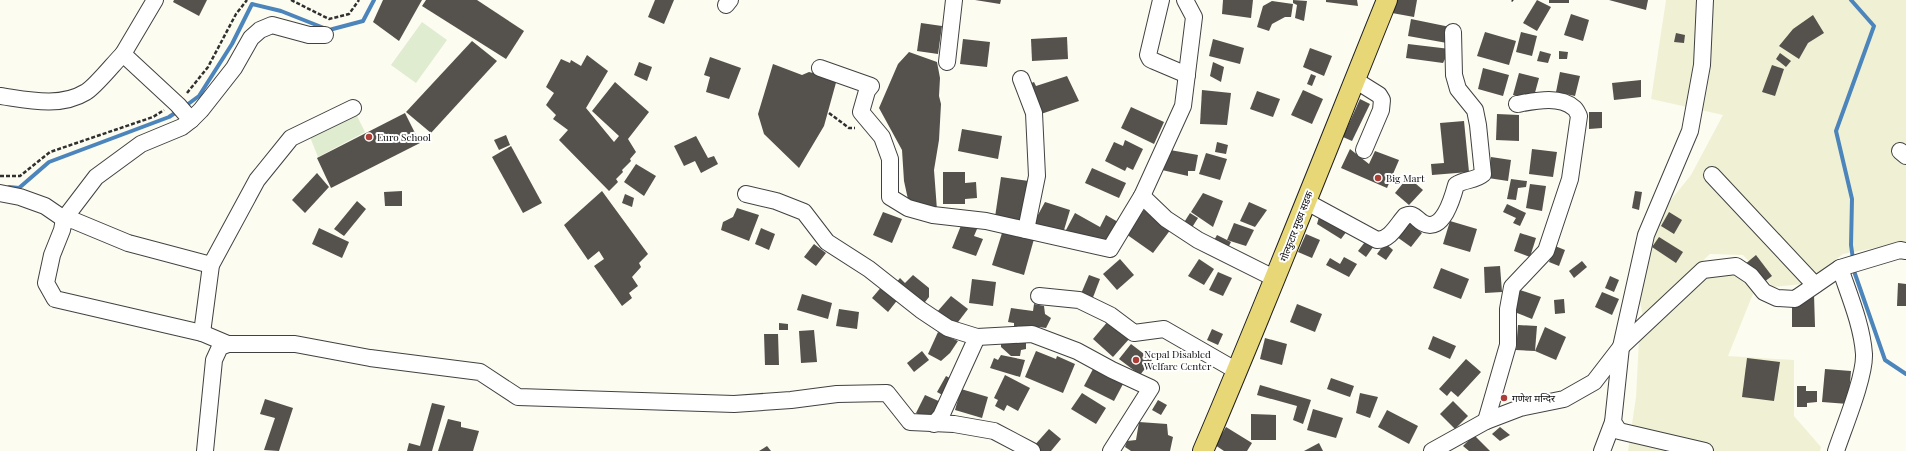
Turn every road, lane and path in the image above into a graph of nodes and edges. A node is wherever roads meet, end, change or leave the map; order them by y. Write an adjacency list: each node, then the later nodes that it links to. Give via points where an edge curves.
1 (155, 0): 12 (street)
2 (247, 0): 19 (path, via 236,14 208,67)
3 (291, 0): 4 (path, via 329,19 349,14)
4 (359, 0)
5 (954, 0): 13 (street)
6 (1161, 0): 15 (street, via 1148,55 1150,59)
7 (1185, 0): 15 (street, via 1194,17)
8 (1387, 0): 17 (main road, गोल्फुटार मुख्य सडक)
9 (1705, 0): 41 (street, via 1702,65 1690,131 1646,235)
10 (1453, 32): 29 (street, via 1454,75 1458,89 1474,110 1483,174 1478,179 1464,180 1456,185 1447,213 1436,223 1424,224 1414,215 1408,214 1383,240 1377,240)
11 (325, 35): 22 (street, via 309,35 272,25 260,30 251,38 234,68 201,110)
12 (123, 54): 18 (street, via 86,92 62,101 36,101); 19 (street)
13 (947, 62)
14 (820, 68): 31 (street, via 870,86 861,112 882,137 890,159 890,197 908,208 933,215 986,221)
15 (1187, 75): 28 (street, via 1184,106)
16 (1022, 79): 31 (street, via 1034,113 1037,176)
17 (1355, 80): 23 (street, via 1379,95 1382,100 1381,110); 29 (main road, गोल्फुटार मुख्य सडक)
18 (0, 96)
19 (176, 104): 22 (street); 25 (path, via 154,117 50,152 20,176)
20 (1517, 104): 43 (street, via 1546,100 1563,102 1575,108 1579,116 1570,179 1546,252 1512,287 1508,309 1508,344)
21 (353, 108): 33 (street, via 291,138 257,180)
22 (190, 119): 30 (street, via 182,127 141,144 96,177)
23 (1364, 150)
24 (1712, 175): 36 (street)
25 (0, 176)
26 (0, 193): 30 (street, via 45,206)
27 (746, 194): 39 (street, via 776,201 804,212 826,242 869,269 948,328)
28 (1142, 196): 31 (street, via 1110,249); 35 (street, via 1166,219 1198,240)
29 (1305, 201): 35 (main road, गोल्फुटार मुख्य सडक)
30 (64, 219): 33 (street, via 75,221 128,244); 38 (street, via 46,283 55,299)
31 (1026, 230)
32 (1906, 251): 34 (street, via 1900,250)
33 (211, 265): 38 (street)
34 (1840, 268): 36 (street); 53 (street, via 1861,335 1864,355 1862,372)
35 (1276, 279): 42 (main road, गोल्फुटार मुख्य सडक)
36 (1815, 285): 41 (street, via 1795,299 1778,298 1764,292 1751,276 1736,266 1703,270)
37 (1039, 296): 42 (street, via 1079,300 1110,315 1134,333 1164,329)
38 (202, 333): 40 (street)
39 (977, 337): 45 (street, via 941,416); 48 (street, via 1032,334 1077,351 1151,388)
40 (228, 344): 45 (street, via 295,344 370,358 480,372 518,397 734,404 837,394 887,394 910,422); 46 (street, via 220,347 214,360)
41 (1621, 347): 43 (street, via 1594,382 1564,399 1520,408); 44 (street)
42 (1237, 371): 49 (main road, गोल्फुटार मुख्य सडक)
43 (1486, 421): 50 (street)
44 (1613, 422): 51 (street); 52 (street, via 1619,431)
45 (934, 424): 47 (street, via 954,424 994,431)
46 (205, 451)
47 (1032, 451)
48 (1111, 451)
49 (1203, 451)
50 (1432, 451)
51 (1602, 451)
52 (1706, 451)
53 (1836, 451)

